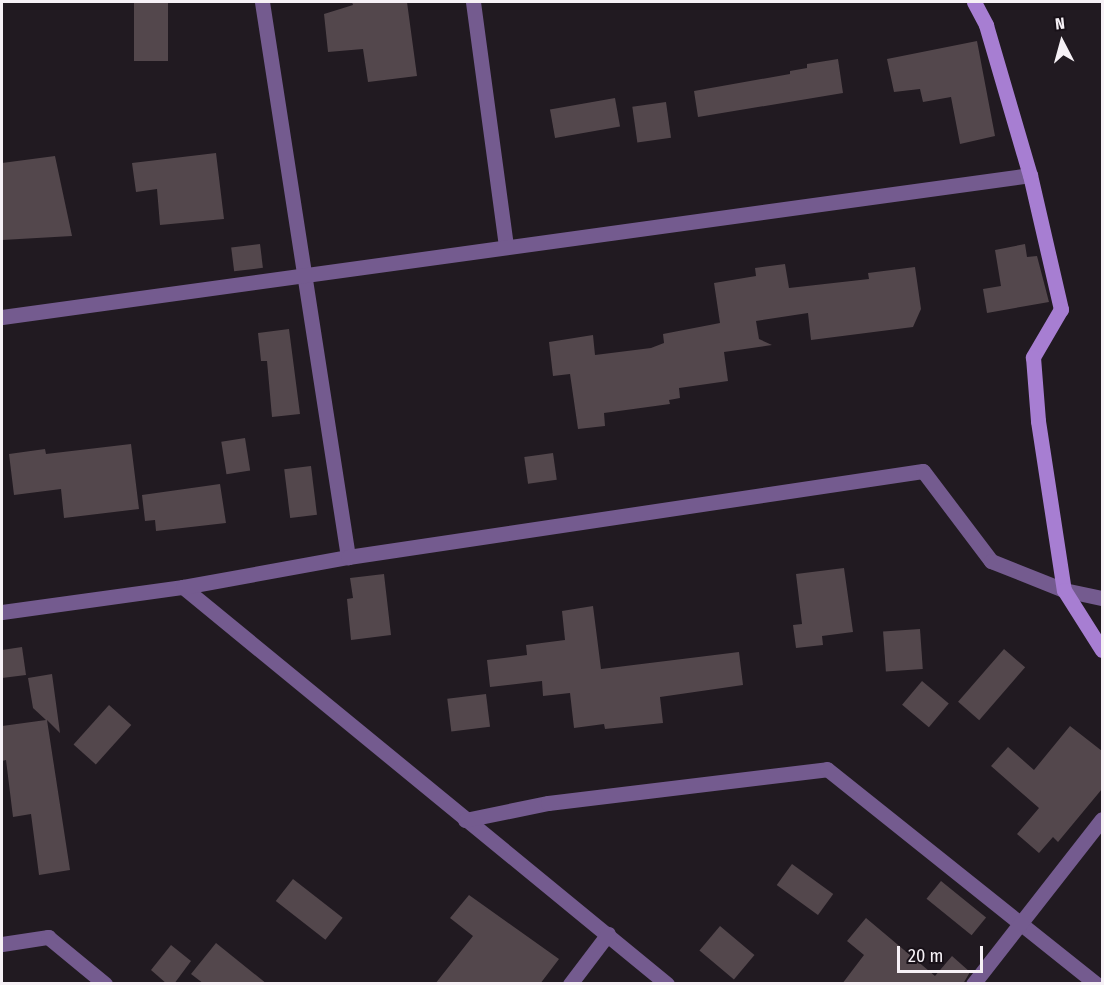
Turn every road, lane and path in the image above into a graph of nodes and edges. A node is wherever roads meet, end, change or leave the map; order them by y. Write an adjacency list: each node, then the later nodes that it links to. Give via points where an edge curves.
1 (262, 2): 6 (street)
2 (473, 2): 5 (street)
3 (974, 2): 4 (street, via 986,25)
4 (1030, 175): 5 (street); 10 (street, via 1061,309 1033,357 1038,421)
5 (506, 246): 6 (street)
6 (303, 277): 7 (street); 8 (street)
7 (2, 317)
8 (348, 557): 9 (street); 10 (street, via 923,471 991,561)
9 (183, 587): 12 (street); 15 (street)
10 (1064, 590): 11 (street); 13 (street)
11 (1102, 598)
12 (2, 612)
13 (1102, 650)
14 (1102, 819): 16 (street)
15 (465, 820): 16 (street, via 548,803 827,769); 17 (street)
16 (1020, 924): 22 (street); 23 (street)
17 (608, 934): 20 (street); 21 (street)
18 (2, 944): 19 (street, via 48,937)
19 (105, 984)
20 (570, 984)
21 (667, 984)
22 (973, 984)
23 (1096, 984)

